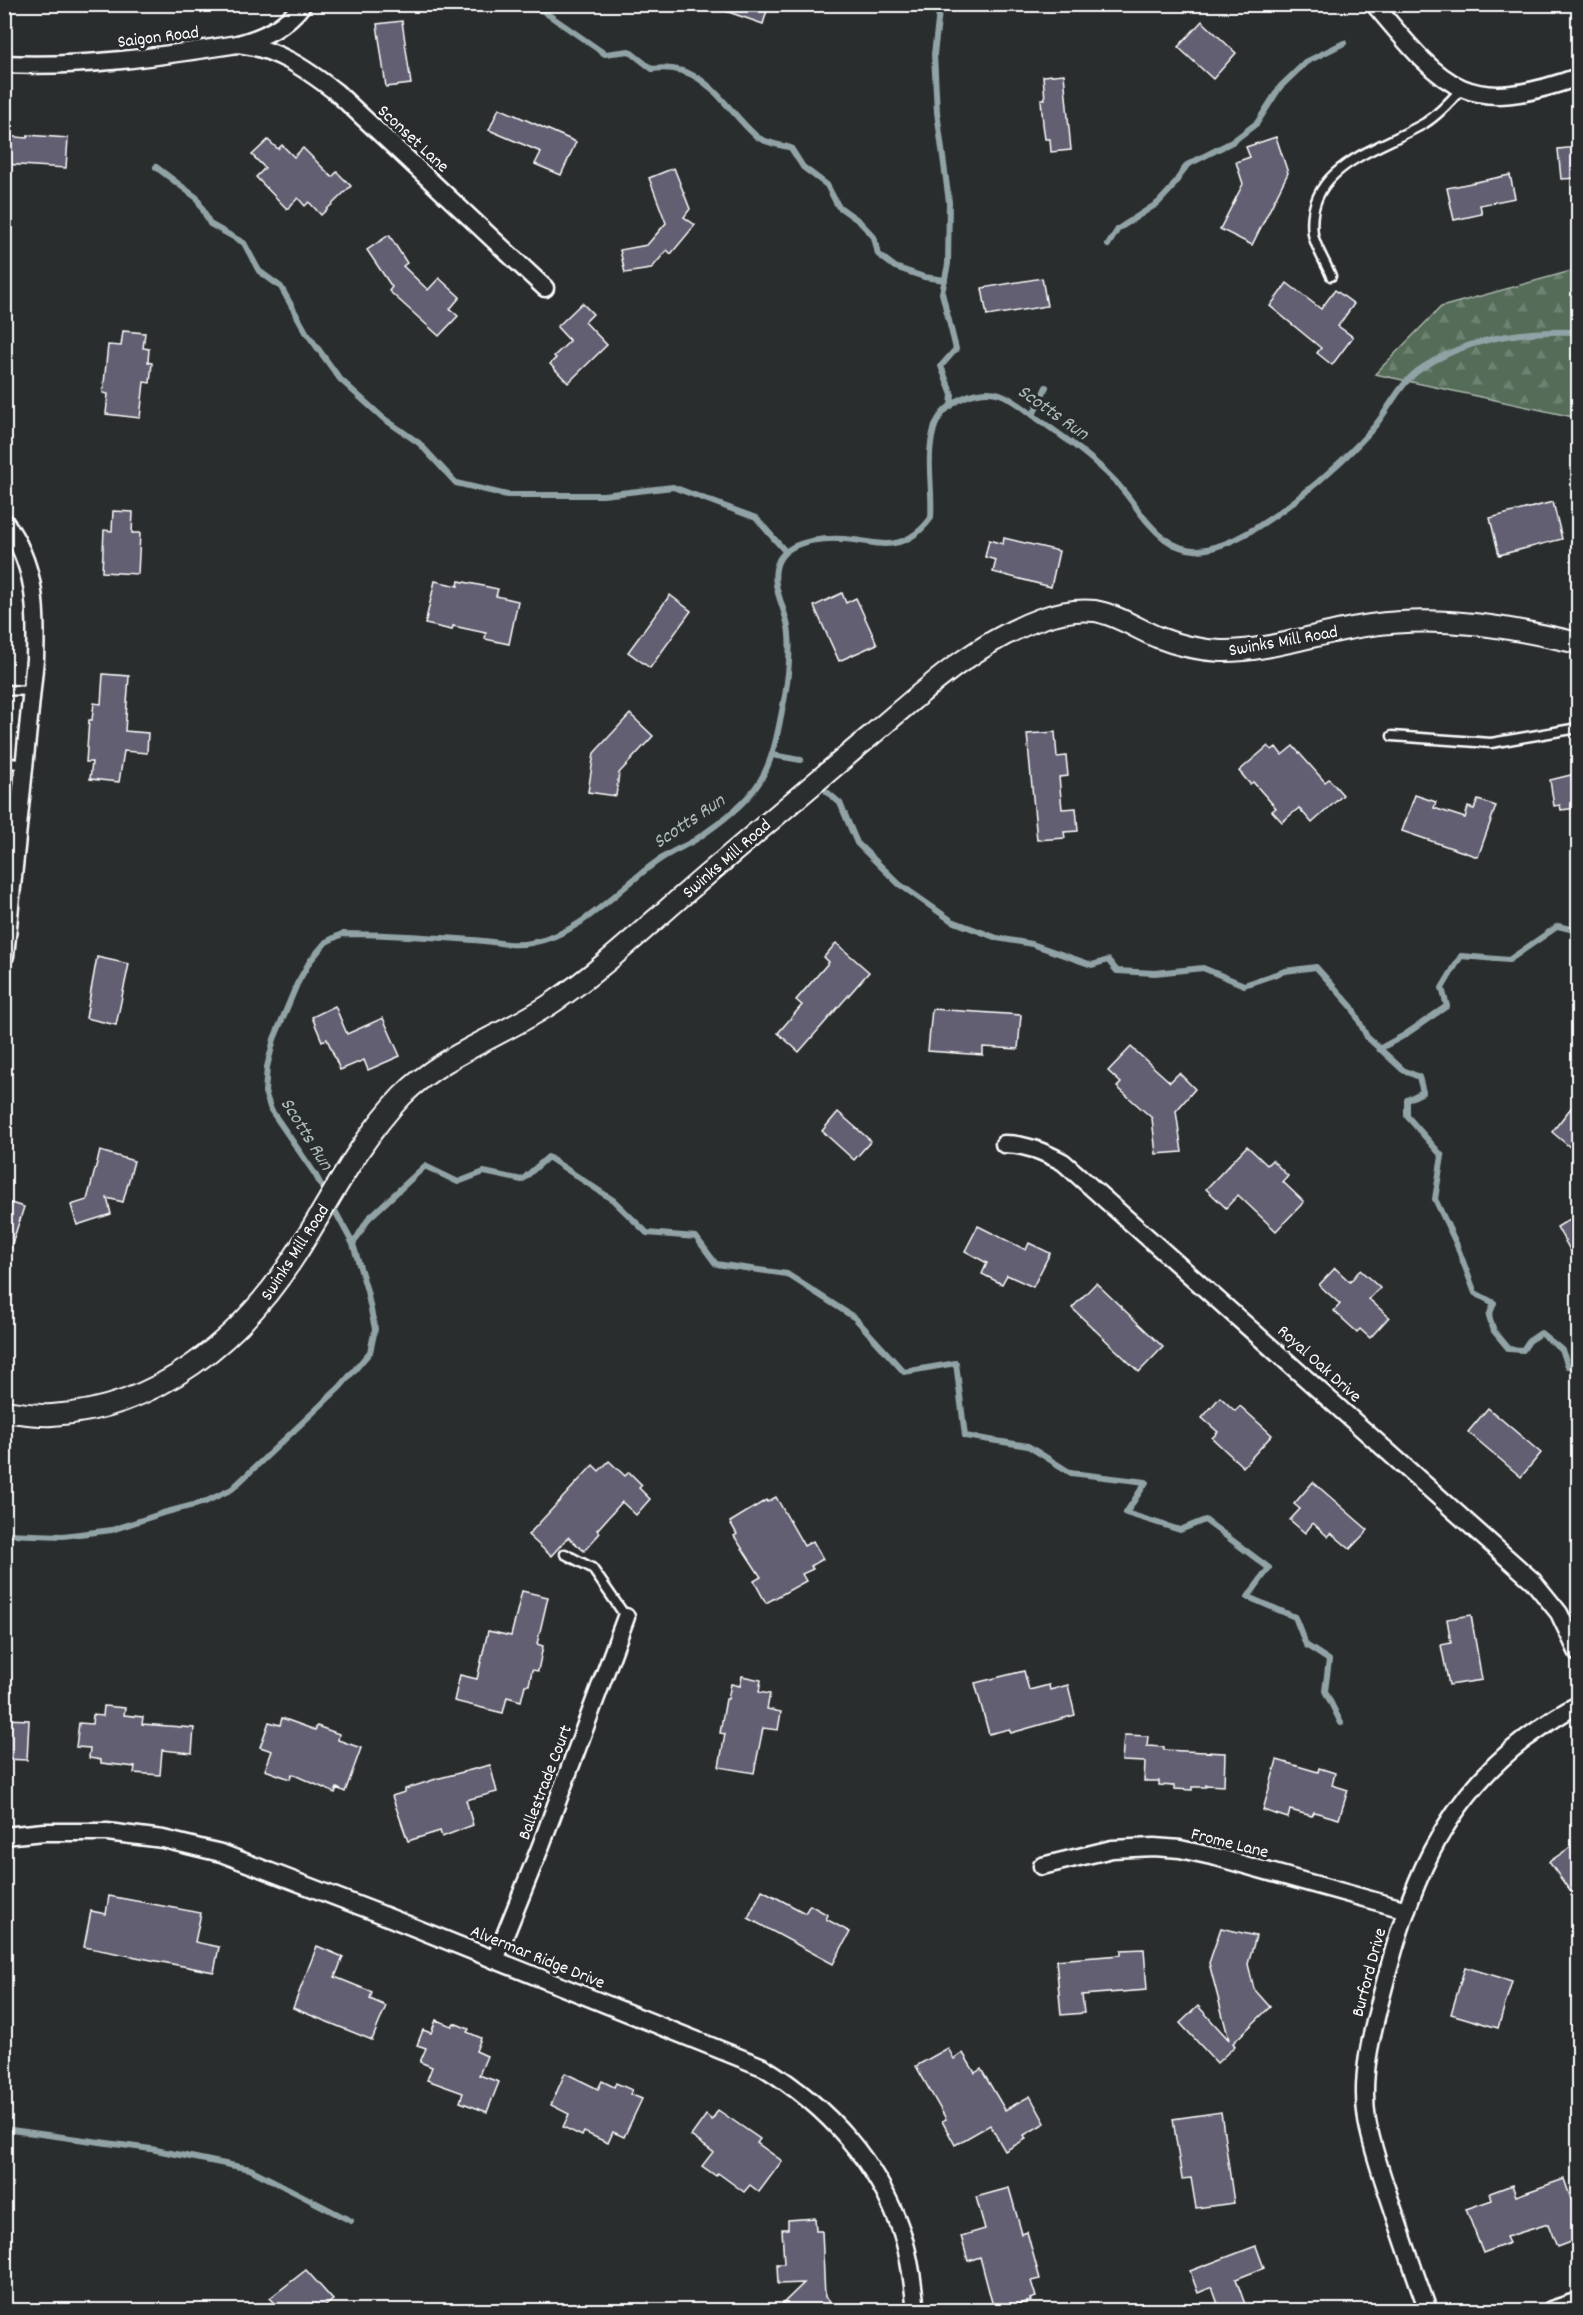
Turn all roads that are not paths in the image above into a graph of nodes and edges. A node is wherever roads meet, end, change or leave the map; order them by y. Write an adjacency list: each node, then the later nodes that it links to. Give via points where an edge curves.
1 (303, 4): 3 (street, Saigon Road, via 276,30)
2 (1374, 4): 6 (street, via 1422,61)
3 (238, 44): 4 (street, Saigon Road, via 90,64); 8 (street, Sconset Lane, via 258,46 277,54 336,92)
4 (4, 64)
5 (1578, 77): 6 (street, via 1510,96 1485,95)
6 (1461, 88): 7 (lane, via 1446,107 1426,122 1346,164 1326,181 1313,210 1313,235)
7 (1331, 276)
8 (545, 288)
9 (4, 521): 12 (street, via 26,559 33,587 37,624)
10 (1578, 643): 19 (street, Swinks Mill Road, via 1496,626 1425,621 1375,624 1250,649 1220,651 1159,638 1108,614 1090,610 1043,618 1012,631 925,690 556,1001 424,1076 375,1128 257,1309 210,1353 149,1391 114,1405 46,1416)
11 (4, 690): 12 (lane)
12 (32, 691): 16 (street)
13 (1578, 728): 14 (lane, via 1491,743)
14 (1392, 736)
15 (4, 762): 16 (lane)
16 (24, 765): 17 (street)
17 (5, 956)
18 (1004, 1144): 22 (street, Royal Oak Drive, via 1018,1144 1064,1162 1533,1581 1559,1613)
19 (4, 1411)
20 (565, 1554): 21 (lane, via 592,1568)
21 (626, 1617): 27 (street, Ballestrade Court)
22 (1578, 1653)
23 (1578, 1705): 26 (street, Burford Drive, via 1503,1756 1481,1778 1456,1809 1426,1859)
24 (4, 1836): 27 (street, Alvermar Ridge Drive, via 107,1832 163,1839 221,1853)
25 (1042, 1866): 26 (street, Frome Lane, via 1112,1849 1180,1849)
26 (1407, 1910): 30 (street, Burford Drive, via 1371,2036 1364,2088 1378,2164)
27 (495, 1960): 29 (street, Alvermar Ridge Drive, via 764,2067 814,2103 865,2158 886,2195 902,2234)
28 (1578, 2301): 31 (street)
29 (916, 2310)
30 (1428, 2310)
31 (1551, 2310)

